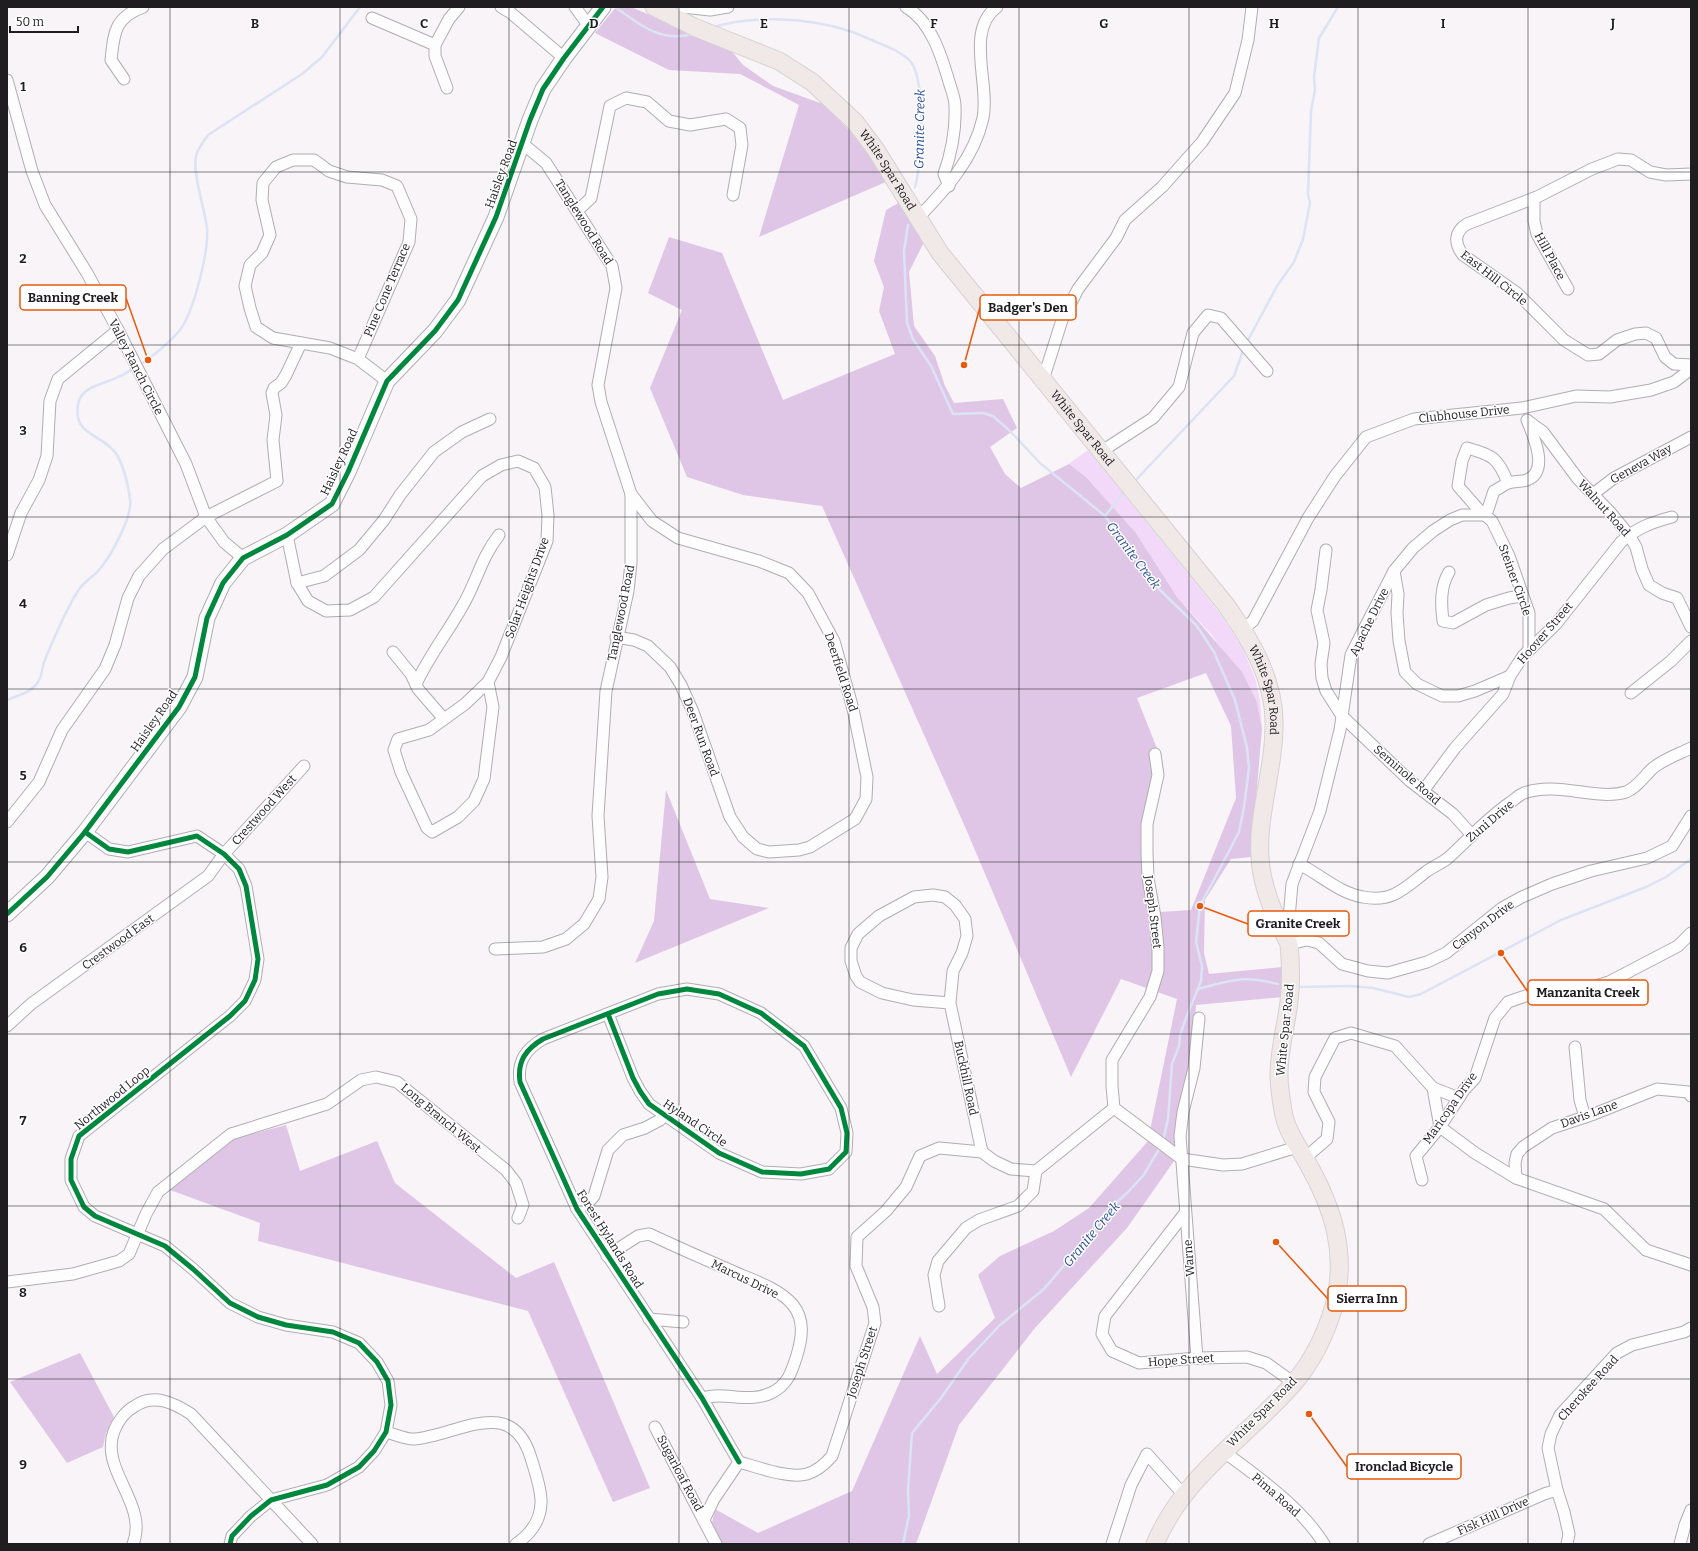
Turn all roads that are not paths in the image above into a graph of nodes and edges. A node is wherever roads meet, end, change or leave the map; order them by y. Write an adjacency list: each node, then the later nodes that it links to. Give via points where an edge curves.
1 (143, 7): 16 (street, via 130,12 115,29 111,60)
2 (459, 7): 14 (street, via 449,19)
3 (500, 7): 15 (street, via 511,13)
4 (575, 7): 13 (street)
5 (603, 7): 13 (street, Haisley Road)
6 (654, 7): 25 (main road, White Spar Road, via 694,27 778,61 812,82 855,122 876,150)
7 (683, 7): 8 (street, via 710,10)
8 (728, 7)
9 (906, 7): 21 (street, via 927,27 943,62 955,104 953,147 944,174)
10 (997, 7): 21 (street, via 990,12 981,33 983,117 974,143)
11 (1252, 7): 34 (street, via 1248,40 1235,93 1202,142 1162,188 1125,220 1116,238 1078,290 1062,320)
12 (372, 18): 14 (street)
13 (589, 26): 15 (street, Haisley Road)
14 (435, 45): 18 (street, via 435,56)
15 (564, 58): 19 (street, Haisley Road, via 543,89)
16 (124, 79)
17 (7, 80): 27 (street, Valley Ranch Circle, via 32,171 45,205)
18 (447, 88)
19 (522, 144): 24 (street, Tanglewood Road, via 546,163); 33 (street, Haisley Road, via 496,217 458,300 435,331)
20 (1691, 174): 23 (street, East Hill Circle, via 1666,175 1650,172 1631,160 1618,159 1592,168)
21 (949, 186): 25 (street)
22 (733, 195): 24 (street, via 742,145 740,128 726,119 690,125 669,121 647,102 626,98 610,106 591,198)
23 (1534, 198): 26 (street, Hill Place, via 1537,234); 30 (street, East Hill Circle, via 1460,228 1456,241 1458,248 1471,262 1517,293 1564,340 1588,355 1599,354 1617,340 1646,333 1656,338 1665,357 1674,364)
24 (578, 210): 41 (street, Tanglewood Road, via 612,266 616,288 598,385 601,402)
25 (917, 219): 34 (main road, White Spar Road, via 940,253)
26 (1568, 289)
27 (118, 330): 44 (street, Valley Ranch Circle, via 186,464); 50 (street, via 58,379 50,400 47,456 39,480 21,513)
28 (301, 343): 29 (street, via 330,348); 29 (street, Pine Cone Terrace, via 273,338 256,327 245,286 250,265 262,253 270,235 262,200 263,183 276,167 293,160 314,160 329,171 347,177 382,180 396,186 411,219 409,242); 44 (street, via 286,375 272,393 276,415 273,440 277,481)
29 (358, 359): 33 (street)
30 (1691, 365)
31 (1691, 369): 35 (street, Clubhouse Drive, via 1674,382 1651,390 1610,397 1576,396)
32 (1267, 372): 39 (street, via 1221,318 1208,315 1193,333 1179,387 1153,418)
33 (387, 380): 47 (street, Haisley Road, via 332,504)
34 (1043, 380): 39 (main road, White Spar Road)
35 (1522, 408): 37 (street); 57 (street, Clubhouse Drive, via 1414,419 1366,437 1335,476 1308,518 1253,621)
36 (490, 419): 54 (street, via 462,432 434,452 384,520 358,550 324,576)
37 (1527, 420): 40 (street, via 1535,439 1539,460 1535,472 1528,480); 42 (street, Walnut Road, via 1543,432 1578,479)
38 (1691, 437): 42 (street, Geneva Way, via 1614,478)
39 (1102, 451): 57 (main road, White Spar Road)
40 (1508, 483): 43 (street, via 1494,491); 43 (street, Steiner Circle, via 1494,458 1467,448 1458,486)
41 (631, 494): 58 (street, Tanglewood Road, via 631,563 628,590); 77 (street, Deerfield Road, via 652,521 678,538 759,561 789,573 808,593 834,641 854,709 867,777 866,799 855,819 810,847)
42 (1593, 494): 46 (street, Walnut Road)
43 (1486, 515): 52 (street, Apache Drive, via 1462,515 1450,520 1413,548); 55 (street, Steiner Circle, via 1492,521 1509,556)
44 (206, 517): 51 (street, Valley Ranch Circle, via 224,542); 73 (street, via 162,549 139,576 128,598 115,645 105,669 62,730 39,782)
45 (1672, 517): 46 (street, Hoover Street, via 1648,524)
46 (1629, 534): 56 (street, Walnut Road, via 1649,585 1677,598); 60 (street, Hoover Street, via 1556,624)
47 (287, 535): 51 (street, Haisley Road); 54 (street, Solar Heights Drive)
48 (499, 535): 64 (street, via 487,551 464,604 424,666)
49 (1326, 550): 66 (street, Seminole Road, via 1317,610 1324,643 1322,678 1326,691)
50 (7, 555)
51 (242, 558): 75 (street, Haisley Road, via 223,583 208,618 195,677 179,707)
52 (1394, 571): 62 (street, via 1398,594 1399,641 1405,672 1417,684 1442,696 1458,696); 66 (street, Apache Drive, via 1351,656)
53 (1449, 572): 55 (street, via 1443,582 1441,607 1444,621 1453,622 1486,605)
54 (297, 583): 63 (street, Solar Heights Drive, via 308,601 326,611 350,610 374,597 482,476 501,465 518,461 534,468 545,487 547,541 501,658)
55 (1522, 596): 60 (street, Steiner Circle, via 1530,622)
56 (1691, 627)
57 (1243, 629): 81 (main road, White Spar Road, via 1261,664 1273,705 1275,726 1260,856 1264,889)
58 (616, 637): 77 (street, Deer Run Road, via 648,646 670,667 693,712 730,817 748,841 757,849); 84 (street, Tanglewood Road, via 606,691 598,816 602,877 599,899 584,924 566,939 543,947)
59 (1691, 641): 65 (street)
60 (1530, 649): 62 (street, Hoover Street)
61 (394, 652): 64 (street)
62 (1510, 676): 71 (street, Hoover Street, via 1503,694 1455,748)
63 (488, 682): 67 (street, Solar Heights Drive, via 465,704); 67 (street, Solar Heights Drive, via 493,707 484,779 474,801 458,817 432,832 427,828 401,772 394,750 398,739 429,730)
64 (416, 684): 67 (street)
65 (1632, 693)
66 (1342, 716): 71 (street, Seminole Road); 79 (street, Apache Drive, via 1320,811)
67 (444, 719)
68 (1691, 748): 76 (street, Zuni Drive, via 1654,767 1626,792 1602,794 1546,789 1523,793)
69 (1155, 754): 93 (street, Joseph Street, via 1158,775 1147,824 1147,853 1158,948 1158,971 1150,997 1112,1060)
70 (304, 766): 78 (street, Crestwood West)
71 (1423, 791): 76 (street, Seminole Road, via 1453,814)
72 (1691, 816): 74 (street, Canyon Drive)
73 (7, 822)
74 (1688, 829): 83 (street, Canyon Drive, via 1672,846 1647,858 1591,871 1522,897 1502,908 1446,953 1427,962 1388,973 1368,972 1342,964 1318,943 1307,940)
75 (85, 832): 78 (street, Northwood Loop, via 109,849 128,852 198,836); 80 (street, Haisley Road, via 47,877)
76 (1471, 834): 79 (street, Zuni Drive, via 1446,859 1429,869 1407,888 1386,898 1353,894 1328,883)
77 (769, 852)
78 (224, 854): 88 (street, Crestwood East, via 208,876 31,1004); 106 (street, Northwood Loop, via 239,869 246,886 258,959 255,980 245,1001 230,1016 79,1136 71,1159 71,1180 84,1207 95,1216)
79 (1299, 864): 81 (street, Apache Drive, via 1292,884 1289,918)
80 (7, 914)
81 (1278, 923): 83 (main road, White Spar Road)
82 (1691, 933): 92 (street, Maricopa Drive, via 1678,946 1608,982 1572,993 1534,993 1508,1002 1495,1018 1475,1078)
83 (1289, 944): 98 (main road, White Spar Road, via 1289,1001 1279,1075 1284,1114)
84 (496, 949)
85 (950, 1003): 85 (street, Buckhill Road, via 913,1000 882,993 860,982 851,961 851,948 858,934 880,916 914,897 945,897 955,905 965,919 967,936 953,971); 97 (street, Buckhill Road)
86 (608, 1014): 94 (street, Hyland Circle, via 640,1091 649,1104); 94 (street, Hyland Circle, via 658,994 687,989 719,994 761,1013 804,1046 841,1108 847,1134 846,1152 829,1169 801,1174 762,1172 719,1153); 103 (street, Forest Hylands Road, via 543,1039 530,1047 520,1063 520,1082)
87 (1199, 1018): 99 (street, Warne, via 1194,1068 1180,1136)
88 (7, 1026)
89 (1575, 1047): 95 (street, via 1580,1100)
90 (1433, 1088): 92 (street); 96 (street); 98 (street, via 1395,1046 1351,1033 1335,1038 1315,1077 1314,1092 1329,1122 1327,1139)
91 (1691, 1096): 95 (street, Davis Lane, via 1688,1092 1657,1089)
92 (1459, 1098): 96 (street, Maricopa Drive)
93 (1114, 1108): 99 (street); 100 (street)
94 (664, 1115): 103 (street, via 645,1128 623,1135 608,1150 594,1196)
95 (1585, 1117): 101 (street, Davis Lane, via 1552,1128 1523,1147 1516,1154)
96 (1440, 1127): 101 (street, via 1475,1153); 102 (street, Maricopa Drive, via 1416,1156)
97 (982, 1152): 100 (street, Joseph Street, via 1011,1169); 120 (street, Joseph Street, via 939,1148 920,1156 906,1187 886,1211 857,1237 856,1266 873,1307 876,1323 832,1456 823,1465 807,1474 785,1474)
98 (1301, 1153): 99 (street, via 1223,1165); 115 (main road, White Spar Road, via 1319,1184 1334,1222 1340,1259 1334,1304 1324,1333)
99 (1182, 1159): 104 (street, Warne)
100 (1036, 1172): 110 (street, via 1033,1191 1018,1206 966,1228 938,1261 934,1276)
101 (1516, 1178): 108 (street, via 1604,1210 1646,1250)
102 (1422, 1180)
103 (577, 1209): 107 (street, Forest Hylands Road)
104 (1185, 1213): 114 (street, Warne); 114 (street, Hope Street, via 1105,1316 1102,1334 1112,1351 1139,1363)
105 (518, 1218): 106 (street, Long Branch West, via 523,1206 516,1183 506,1170 398,1082 376,1077 361,1080 327,1104 231,1134 158,1192)
106 (137, 1234): 109 (street, Long Branch West, via 129,1254 119,1261 74,1274); 118 (street, Northwood Loop, via 165,1246 230,1303 265,1319 286,1325 334,1332 359,1343 377,1362 388,1381 391,1405)
107 (607, 1256): 111 (street, Forest Hylands Road); 116 (street, Marcus Drive, via 638,1236 649,1234 775,1290 793,1305 802,1327 802,1340 791,1375 782,1386 758,1398 713,1395)
108 (1691, 1265)
109 (7, 1282)
110 (939, 1306)
111 (649, 1319): 112 (street); 116 (street, Forest Hylands Road)
112 (683, 1322)
113 (1691, 1328): 121 (street, Cherokee Road, via 1632,1345 1617,1353 1560,1415 1548,1448)
114 (1197, 1358): 115 (street, Hope Street, via 1247,1357 1266,1364)
115 (1294, 1383): 119 (main road, White Spar Road)
116 (702, 1398): 120 (street, Forest Hylands Road)
117 (655, 1427): 125 (street, Sugarloaf Road)
118 (386, 1432): 123 (street, Northwood Loop, via 374,1451 359,1467 340,1479); 129 (street, via 414,1440 488,1422 512,1427 526,1443 540,1490 541,1512 528,1536)
119 (1223, 1451): 122 (main road, White Spar Road); 133 (street, Pima Road, via 1268,1486 1314,1529)
120 (739, 1462): 125 (street, via 714,1499)
121 (1557, 1490): 134 (street, Fisk Hill Drive); 135 (street, Cherokee Road, via 1564,1512)
122 (1183, 1494): 131 (street, via 1147,1454 1131,1486); 132 (main road, White Spar Road)
123 (271, 1500): 126 (street, via 191,1414 176,1404 160,1399 139,1403 129,1409 117,1424 111,1440 111,1456 135,1514 137,1534); 127 (street, Northwood Loop, via 232,1536); 128 (street)
124 (1691, 1510): 136 (street, via 1684,1525)
125 (704, 1520): 130 (street)
126 (133, 1544)
127 (230, 1544)
128 (312, 1544)
129 (516, 1544)
130 (716, 1544)
131 (1112, 1544)
132 (1155, 1544)
133 (1324, 1544)
134 (1429, 1544)
135 (1568, 1544)
136 (1680, 1544)

